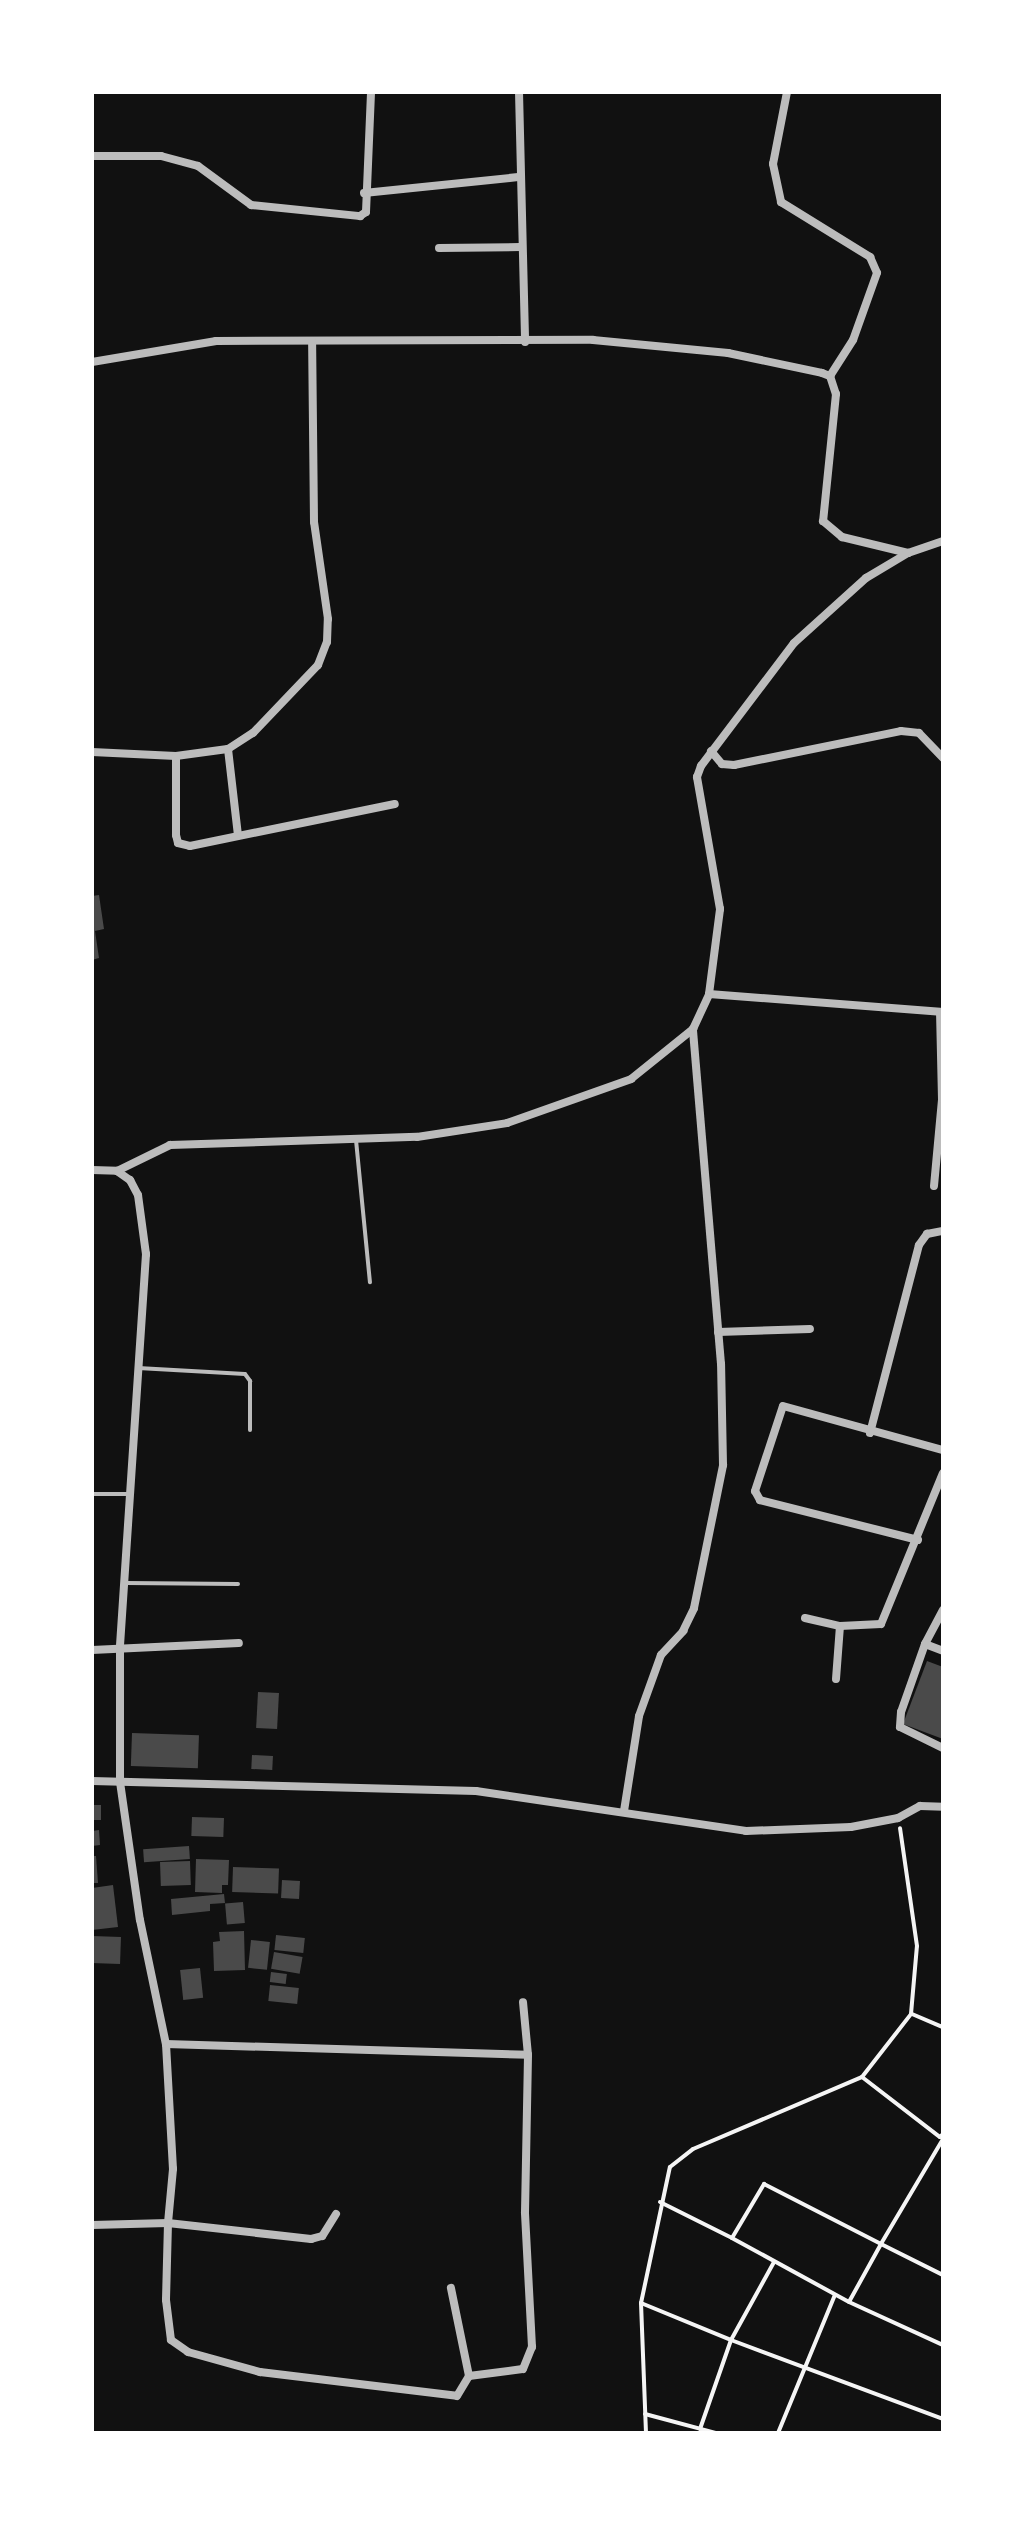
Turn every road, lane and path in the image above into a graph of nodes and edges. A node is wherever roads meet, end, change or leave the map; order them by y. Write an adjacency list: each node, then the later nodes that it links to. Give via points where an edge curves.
1 (371, 92): 6 (street)
2 (519, 92): 5 (street)
3 (787, 92): 12 (street, via 773,164 781,202 870,257 877,273 853,340)
4 (92, 156): 6 (street, via 161,156 198,166 251,205 360,216 366,212)
5 (518, 177): 6 (street); 7 (street)
6 (364, 193)
7 (520, 247): 8 (street); 10 (street)
8 (439, 248)
9 (312, 341): 10 (street); 11 (street, via 216,341); 15 (street, via 314,522 327,642 318,665 253,733)
10 (525, 342): 12 (street, via 658,344)
11 (92, 362)
12 (830, 376): 14 (street, via 836,394 823,521 842,537)
13 (943, 541): 14 (street)
14 (908, 553): 16 (street, via 866,578 794,643)
15 (228, 749): 18 (street); 21 (street)
16 (711, 751): 19 (street, via 722,764 734,765 901,731 919,733); 22 (street, via 697,777 720,909)
17 (92, 752): 18 (street)
18 (176, 756): 21 (street, via 178,843 190,846)
19 (943, 758)
20 (395, 804): 21 (street)
21 (238, 835)
22 (709, 994): 23 (street); 24 (street)
23 (942, 1012): 28 (street)
24 (693, 1029): 25 (street, via 631,1079 590,1096 507,1123); 32 (street)
25 (356, 1140): 27 (street, via 170,1145); 30 (lane)
26 (92, 1170): 27 (street)
27 (117, 1171): 33 (street, via 138,1195 146,1254)
28 (934, 1186)
29 (943, 1231): 35 (street, via 927,1234 919,1245)
30 (370, 1282)
31 (810, 1329): 32 (street)
32 (718, 1332): 56 (street, via 720,1479 694,1608 683,1631 661,1655 639,1716)
33 (138, 1368): 34 (lane, via 245,1374 250,1381); 39 (street)
34 (250, 1430)
35 (870, 1433): 36 (street); 40 (street, via 783,1406 756,1495)
36 (943, 1450)
37 (943, 1473): 40 (street)
38 (92, 1494): 39 (lane)
39 (131, 1494): 41 (street)
40 (918, 1540): 45 (street, via 881,1624)
41 (126, 1583): 42 (lane); 49 (street)
42 (238, 1584)
43 (943, 1610): 47 (street)
44 (805, 1618): 45 (street)
45 (840, 1626): 51 (street)
46 (239, 1643): 49 (street)
47 (925, 1644): 50 (street); 52 (street, via 900,1727)
48 (92, 1650): 49 (street)
49 (120, 1650): 54 (street)
50 (943, 1651)
51 (836, 1679)
52 (943, 1748)
53 (92, 1781): 54 (street)
54 (120, 1782): 56 (street, via 476,1791); 61 (street, via 140,1920)
55 (943, 1807): 57 (street, via 920,1806)
56 (624, 1811): 57 (street, via 746,1831 851,1827)
57 (898, 1818): 59 (path, via 917,1946)
58 (523, 2002): 62 (street)
59 (911, 2014): 60 (path); 63 (path)
60 (943, 2027)
61 (166, 2044): 62 (street); 67 (street, via 173,2169)
62 (528, 2055): 80 (street, via 525,2212 532,2347 523,2369)
63 (862, 2077): 64 (path); 65 (path, via 693,2149 670,2167)
64 (942, 2137): 70 (path)
65 (660, 2202): 69 (path); 76 (path)
66 (336, 2214): 67 (street, via 322,2236 311,2239)
67 (168, 2223): 68 (street); 80 (street, via 166,2300 171,2340 177,2348 260,2372 446,2397 457,2396)
68 (92, 2225)
69 (732, 2238): 70 (path, via 764,2184); 71 (path)
70 (881, 2244): 72 (path); 75 (path)
71 (774, 2262): 74 (path); 77 (path)
72 (943, 2275)
73 (451, 2288): 80 (street)
74 (835, 2295): 75 (path); 79 (path)
75 (849, 2302): 78 (path)
76 (641, 2303): 77 (path); 81 (path)
77 (731, 2340): 79 (path); 83 (path)
78 (943, 2345)
79 (803, 2366): 82 (path); 86 (path)
80 (469, 2376)
81 (645, 2414): 83 (path); 84 (path)
82 (943, 2419)
83 (700, 2429): 85 (path)
84 (646, 2433)
85 (716, 2433)
86 (778, 2433)

